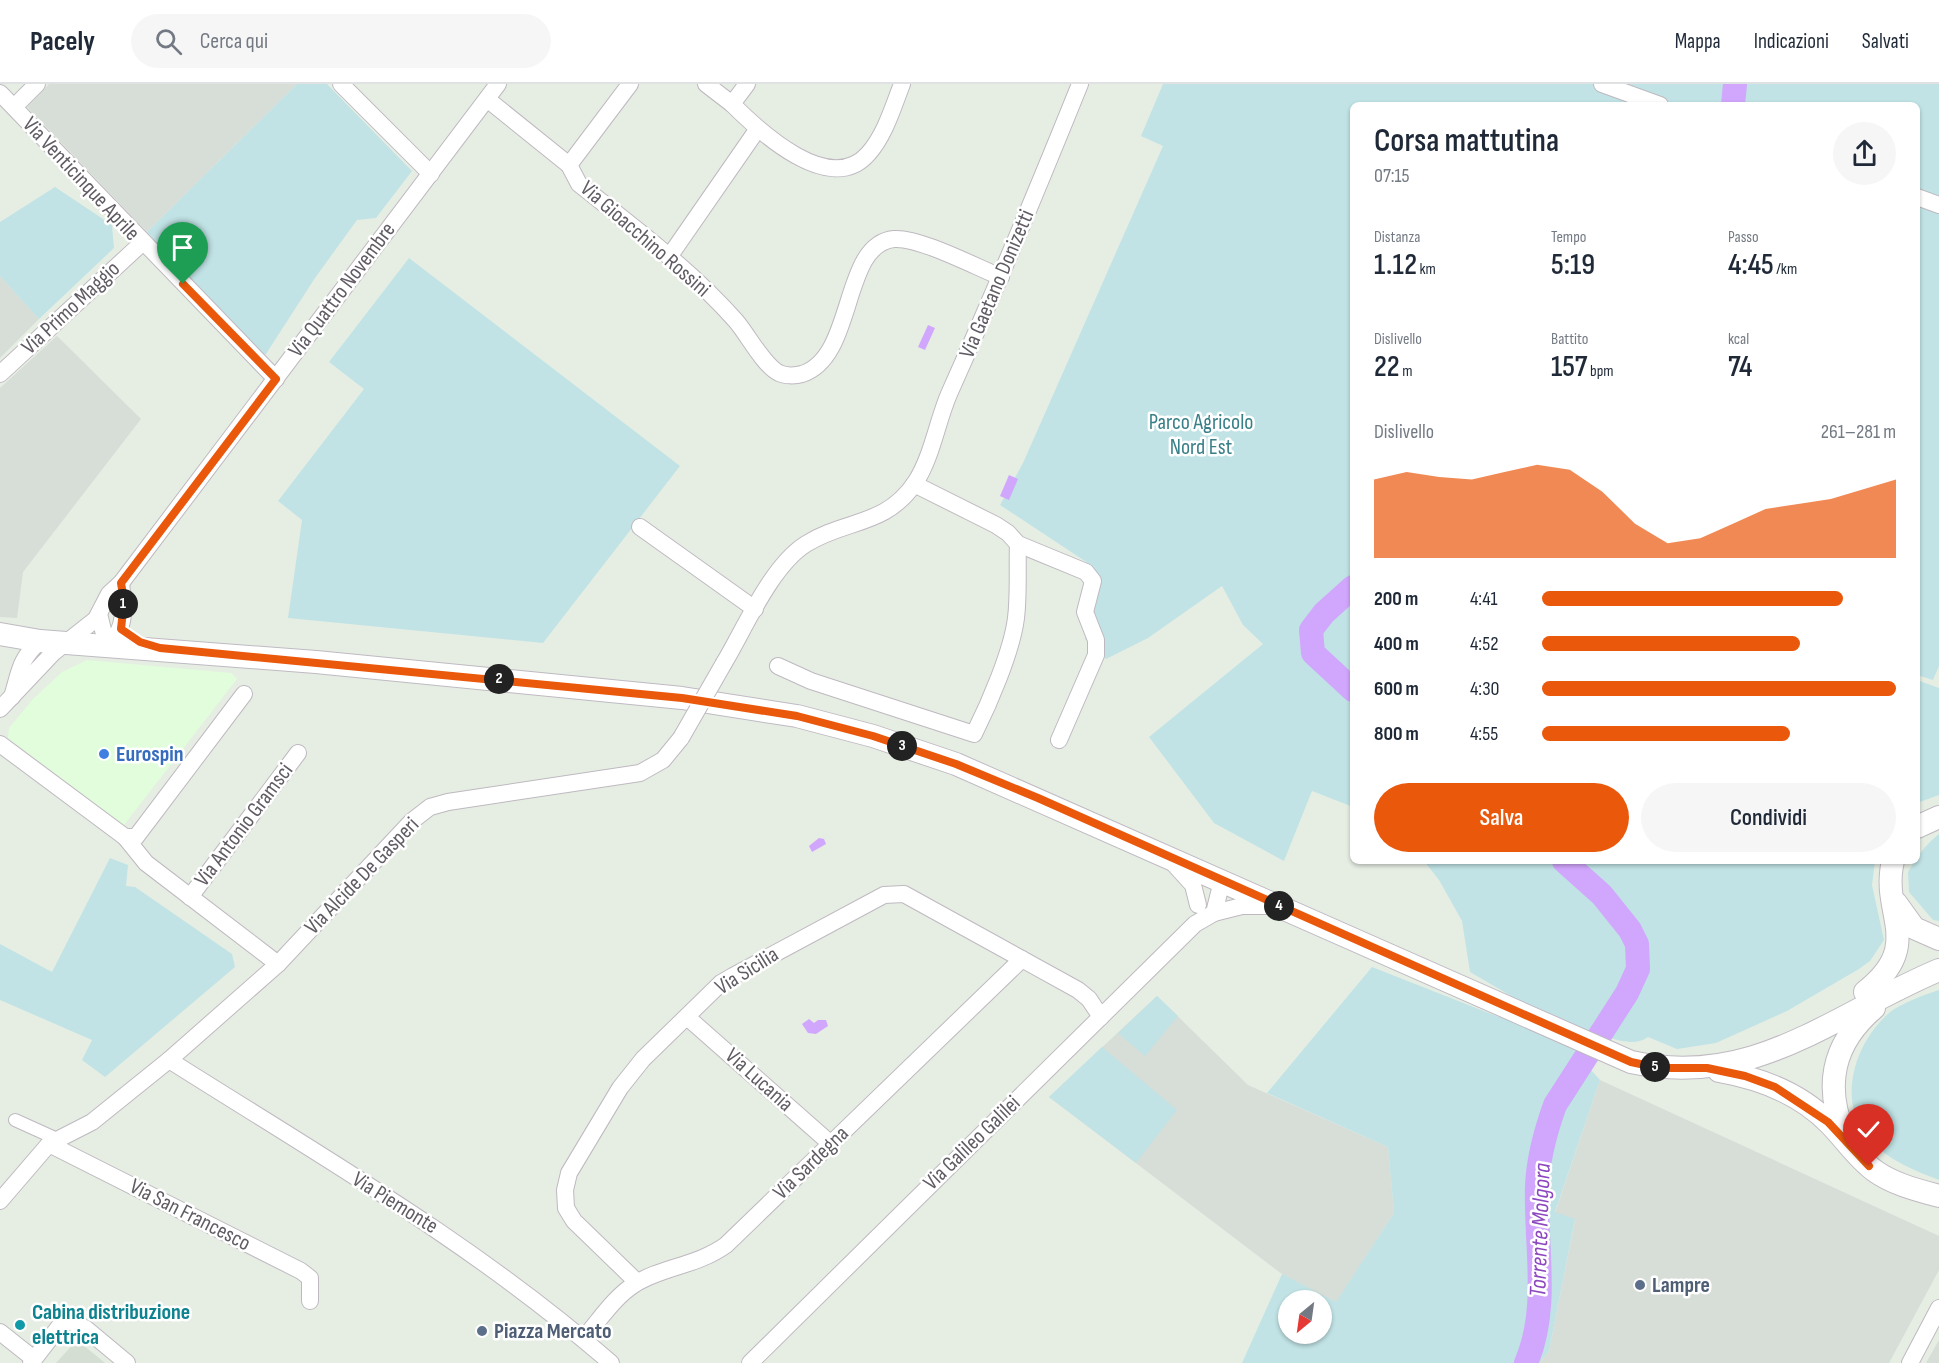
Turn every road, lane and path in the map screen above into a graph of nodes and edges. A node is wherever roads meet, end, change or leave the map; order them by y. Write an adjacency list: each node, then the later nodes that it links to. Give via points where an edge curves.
1 (37, 84): 14 (street, Via Venticinque Aprile)
2 (341, 84): 17 (street)
3 (498, 84): 11 (street, Via Quattro Novembre)
4 (630, 84): 16 (street)
5 (706, 84): 13 (street)
6 (747, 84): 13 (street)
7 (902, 84): 15 (street, via 868,155 850,167 832,168 807,162)
8 (1080, 84): 22 (street, Via Gaetano Donizetti)
9 (1602, 84): 12 (street)
10 (0, 93): 14 (street, Via Venticinque Aprile)
11 (487, 99): 16 (street, Via Gioacchino Rossini); 17 (street, Via Quattro Novembre)
12 (1652, 102)
13 (732, 104): 15 (street)
14 (14, 107): 20 (street, Via Venticinque Aprile)
15 (757, 130): 21 (street)
16 (569, 165): 21 (street, Via Gioacchino Rossini, via 579,184)
17 (430, 174): 24 (street, Via Quattro Novembre)
18 (1920, 198): 19 (street)
19 (1939, 205)
20 (142, 243): 23 (street, Via Primo Maggio); 24 (street, Via Venticinque Aprile)
21 (669, 256): 22 (street, Via Gioacchino Rossini, via 735,320 769,365 780,374 796,376 814,370 837,338 866,256 881,244 894,239 919,243)
22 (1001, 277): 25 (street, Via Gaetano Donizetti)
23 (0, 374)
24 (276, 379): 28 (street, Via Quattro Novembre)
25 (914, 484): 27 (street, via 996,525); 29 (street, Via Gaetano Donizetti, via 872,520 804,545)
26 (640, 527): 29 (street)
27 (1018, 544): 36 (street, via 1013,635 974,734 811,681); 41 (street, via 1086,572 1093,581 1085,612 1096,640 1096,655)
28 (121, 583): 30 (street, Via Quattro Novembre, via 109,594); 32 (street, via 124,601)
29 (755, 609): 35 (street, Via Gaetano Donizetti)
30 (99, 614): 32 (street); 34 (street, Via Quattro Novembre)
31 (0, 634): 33 (main road); 37 (street)
32 (114, 637): 34 (main road); 47 (main road, via 160,648 682,698 797,716 956,764)
33 (40, 641): 34 (main road); 37 (street, via 27,652); 38 (street)
34 (64, 643): 38 (street, Via Quattro Novembre)
35 (724, 663): 59 (street, Via Alcide De Gasperi, bridge, via 681,738 663,760 640,773 430,807 412,821)
36 (778, 666)
37 (18, 668): 40 (street)
38 (37, 670): 40 (street, Via Quattro Novembre)
39 (244, 694): 46 (street, via 136,837)
40 (6, 703)
41 (1059, 740)
42 (0, 744): 46 (street, Via Antonio Gramsci)
43 (298, 753): 50 (street, Via Antonio Gramsci)
44 (1939, 817): 45 (main road)
45 (1920, 826)
46 (125, 837): 50 (street, Via Antonio Gramsci, via 146,863)
47 (1166, 856): 49 (main road); 52 (street, via 1192,885)
48 (1892, 864): 51 (main road, via 1890,879)
49 (1222, 881): 52 (street); 53 (main road); 54 (street)
50 (189, 897): 59 (street, Via Antonio Gramsci)
51 (1894, 900): 56 (main road, via 1914,928); 62 (main road, via 1896,951 1884,976)
52 (1198, 905): 55 (street)
53 (1279, 906): 54 (street, Via Galileo Galilei, via 1242,906); 66 (main road)
54 (1214, 913): 55 (street, Via Galileo Galilei)
55 (1195, 924): 64 (street, Via Galileo Galilei)
56 (1939, 939)
57 (1939, 955): 62 (main road)
58 (1022, 959): 63 (street, Via Sicilia, via 904,894 884,895 733,976); 64 (street, Via Sicilia, via 1078,990); 71 (street, Via Sardegna)
59 (278, 964): 65 (street, Via Alcide De Gasperi)
60 (1939, 970): 61 (main road)
61 (1895, 991): 67 (main road, via 1769,1053); 70 (main road, via 1860,1020 1836,1065 1833,1102)
62 (1865, 992): 66 (main road, via 1796,1026 1720,1054 1680,1061)
63 (687, 1017): 71 (street, Via Lucania); 76 (street, Via Sicilia, via 643,1059 620,1088 569,1173 564,1190 574,1221)
64 (1101, 1017): 84 (street, Via Galileo Galilei)
65 (169, 1059): 69 (street, Via Alcide De Gasperi, via 92,1122); 80 (street, Via Piemonte, via 445,1235)
66 (1631, 1062): 67 (main road, via 1659,1068)
67 (1707, 1068): 70 (main road, via 1745,1076 1783,1091 1818,1113)
68 (15, 1120): 69 (street)
69 (53, 1141): 73 (street); 77 (street, Via San Francesco, via 301,1271 310,1278)
70 (1846, 1141): 72 (main road, via 1876,1172)
71 (831, 1144): 76 (street, Via Sardegna, via 721,1249)
72 (1903, 1185): 74 (main road); 75 (main road)
73 (2, 1194)
74 (1939, 1196)
75 (1939, 1208)
76 (637, 1282): 80 (street, Via Sardegna)
77 (310, 1300)
78 (1939, 1308): 85 (street)
79 (0, 1332): 81 (street)
80 (584, 1339): 83 (street, Via Piemonte)
81 (32, 1361): 82 (street, via 62,1323 69,1321 85,1328)
82 (127, 1363)
83 (611, 1363)
84 (750, 1363)
85 (1910, 1363)

